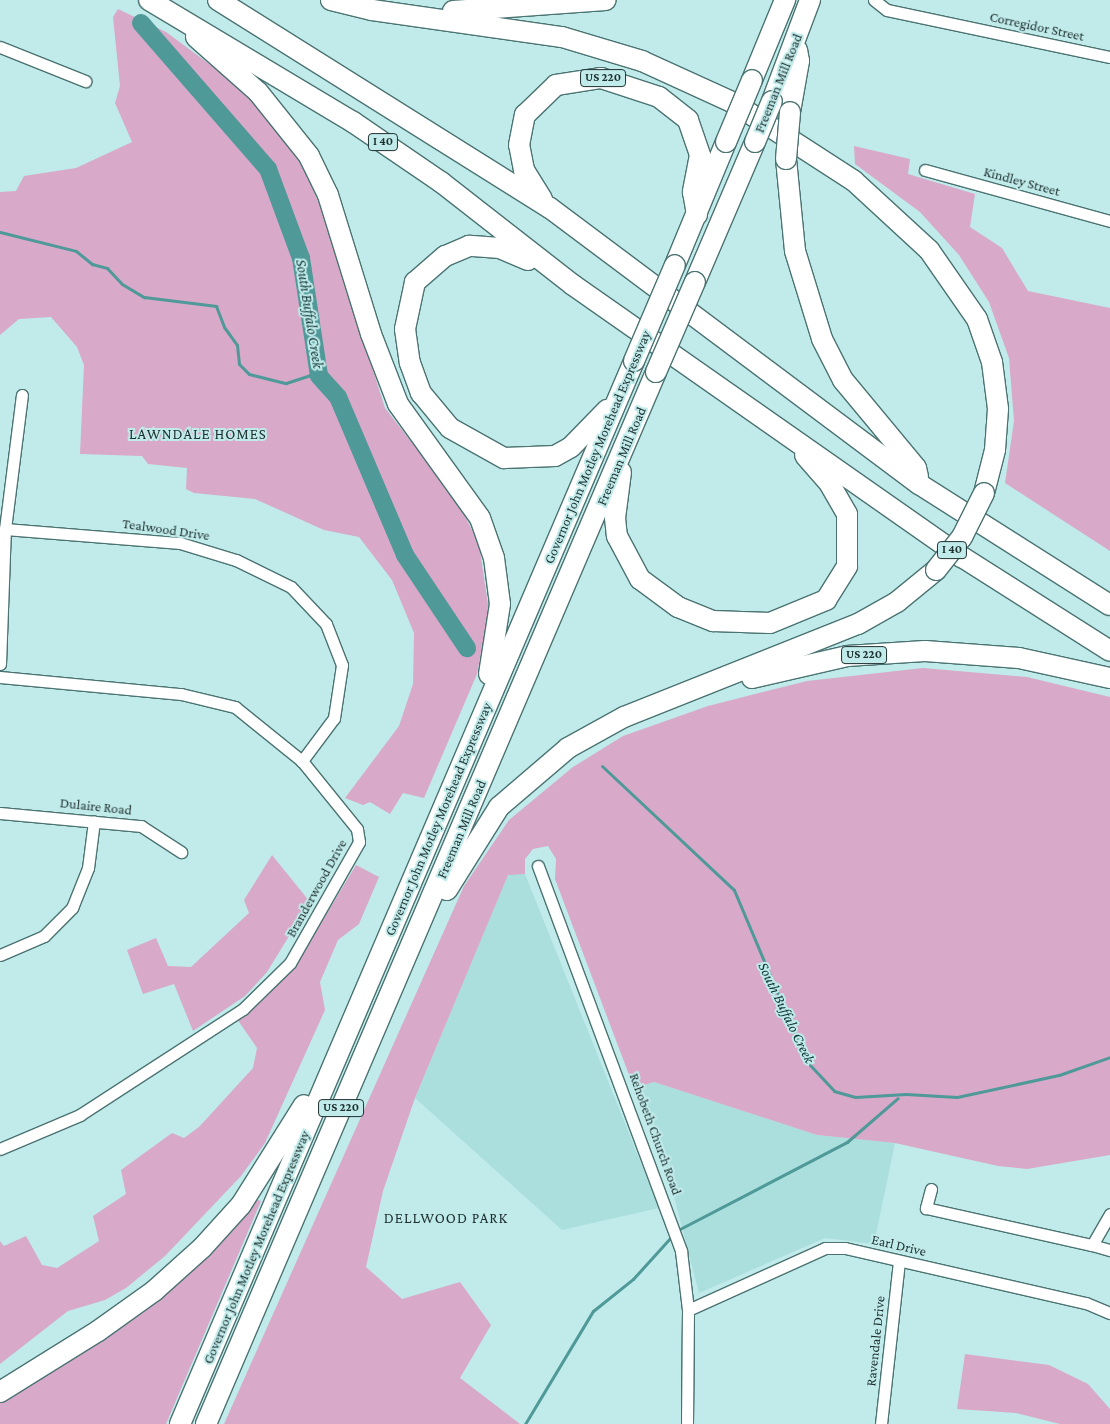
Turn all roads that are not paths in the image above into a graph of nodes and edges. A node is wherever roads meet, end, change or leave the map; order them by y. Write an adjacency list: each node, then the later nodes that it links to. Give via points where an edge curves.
1 (150, 0): 8 (highway, I 40)
2 (218, 0): 14 (highway, I 40)
3 (606, 0): 7 (highway, via 462,11)
4 (785, 0): 15 (highway, Freeman Mill Road, bridge)
5 (810, 0): 9 (highway, Freeman Mill Road)
6 (874, 0): 11 (street, Corregidor Street, via 887,10)
7 (340, 2): 31 (highway, bridge, via 562,37 642,61 732,102 854,181 929,250 964,295 980,326 992,362 998,409 995,450 984,494 962,537 936,570 897,602 858,624)
8 (181, 17): 17 (highway, I 40, via 353,122 441,182); 30 (highway, via 200,43 258,92 309,156 346,244 391,388 480,518 494,558 500,604 488,676)
9 (795, 42): 21 (highway, Freeman Mill Road, bridge); 22 (highway, bridge, via 800,61 790,112 786,159 795,251 822,339 843,380 916,468)
10 (0, 47): 12 (street)
11 (1110, 57)
12 (85, 81)
13 (925, 170): 16 (street, Kindley Street)
14 (550, 208): 15 (highway, US 220, via 524,170 519,145 525,115 556,85 601,78 659,97 688,120 700,155 693,192); 22 (highway, I 40)
15 (697, 215): 19 (highway, Governor John Motley Morehead Expressway / US 220, bridge)
16 (1110, 221)
17 (573, 285): 19 (highway, via 500,248 457,249 415,282 405,312 410,363 421,392 439,417 476,446 504,458 555,456 571,448 600,413); 20 (highway, I 40)
18 (22, 395): 23 (street)
19 (616, 405): 30 (highway, Governor John Motley Morehead Expressway / US 220)
20 (799, 442): 21 (highway, via 807,460 841,499 849,525 850,552 841,581 826,600 770,623 713,621 678,607 640,580 617,536); 26 (highway, I 40, via 970,562)
21 (619, 460): 37 (highway, Freeman Mill Road)
22 (919, 484): 25 (highway, I 40)
23 (5, 529): 24 (street); 32 (street, Tealwood Drive, via 180,543 236,560 290,586 326,624 342,665 334,718)
24 (1, 601): 27 (street)
25 (1110, 605)
26 (1110, 651)
27 (0, 664)
28 (0, 677): 32 (street, Branderwood Drive, via 181,694 236,707)
29 (1110, 678): 31 (highway, US 220, via 970,653 884,653 788,668)
30 (490, 698): 39 (highway, Governor John Motley Morehead Expressway / US 220)
31 (624, 717): 37 (highway, US 220, via 568,748 499,807 443,898)
32 (302, 761): 40 (street, Branderwood Drive, via 356,829 359,842 290,963 243,1009 158,1066 80,1115)
33 (0, 813): 34 (street, Dulaire Road)
34 (94, 820): 35 (street, Dulaire Road, via 153,831); 38 (street, via 88,868 72,908 44,936)
35 (181, 852)
36 (538, 866): 46 (street, Rehobeth Church Road, via 674,1225)
37 (426, 911): 50 (highway, Governor John Motley Morehead Expressway / US 220)
38 (0, 955)
39 (323, 1087): 48 (highway, via 309,1096 241,1205 202,1248 154,1292); 49 (highway, Governor John Motley Morehead Expressway / US 220)
40 (0, 1149)
41 (931, 1189): 43 (street, via 926,1208)
42 (1110, 1214): 43 (street)
43 (1092, 1245): 44 (street)
44 (1110, 1250)
45 (899, 1260): 46 (street, Earl Drive, via 825,1248); 47 (street, Earl Drive, via 1086,1303); 52 (street, Ravendale Drive)
46 (688, 1310): 51 (street, Rehobeth Church Road)
47 (1110, 1313)
48 (0, 1392)
49 (180, 1424)
50 (206, 1424)
51 (687, 1424)
52 (882, 1424)

